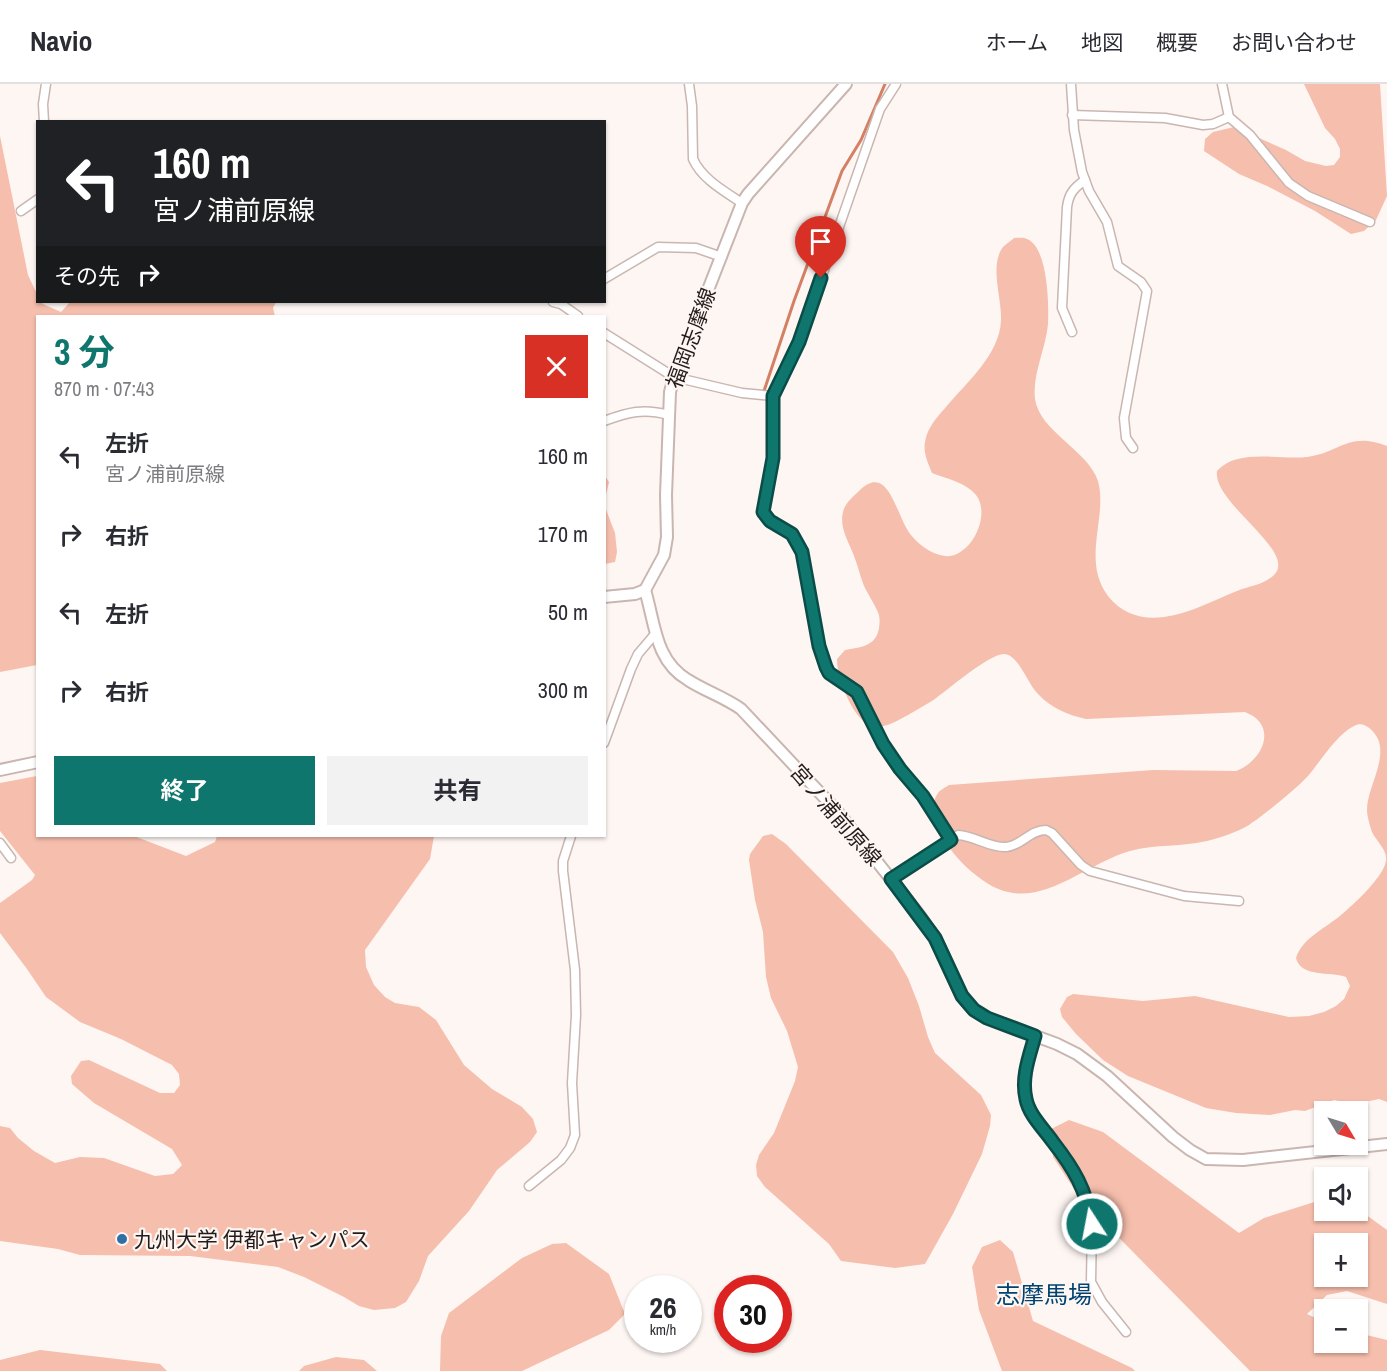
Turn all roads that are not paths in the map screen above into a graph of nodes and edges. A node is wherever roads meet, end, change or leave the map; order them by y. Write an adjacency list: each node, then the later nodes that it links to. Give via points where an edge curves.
1 (46, 84): 9 (street)
2 (689, 84): 12 (street, via 693,159 711,182)
3 (846, 84): 12 (main road, 福岡志摩線)
4 (896, 84): 22 (street, via 880,109 799,342)
5 (1071, 84): 7 (street)
6 (1222, 84): 8 (street)
7 (1072, 115): 8 (street, via 1165,118 1203,125); 10 (street)
8 (1229, 117): 14 (street, via 1298,190)
9 (44, 120)
10 (1085, 180): 19 (street, via 1069,195 1067,207 1062,308); 25 (street, via 1107,222 1118,266 1147,291 1124,418 1126,438)
11 (36, 201): 13 (street)
12 (742, 203): 15 (main road, 福岡志摩線)
13 (21, 211)
14 (1370, 222)
15 (722, 256): 16 (street, via 696,248 658,247); 21 (main road, 福岡志摩線)
16 (606, 278)
17 (561, 303): 18 (street)
18 (577, 315)
19 (1072, 332)
20 (606, 334): 21 (street)
21 (674, 377): 22 (street); 23 (main road, 福岡志摩線)
22 (773, 396): 33 (street, via 773,458 763,512 792,534 802,552 819,646 829,673 857,692 883,744)
23 (669, 415): 24 (street, via 630,412); 26 (main road, 福岡志摩線, via 667,537 664,555)
24 (606, 420)
25 (1133, 448)
26 (645, 590): 27 (main road); 28 (main road, 宮ノ浦前原線)
27 (606, 597)
28 (656, 633): 29 (street, via 638,654); 36 (main road, 宮ノ浦前原線, via 661,652 672,667 741,709 837,811)
29 (606, 738)
30 (36, 762): 31 (main road)
31 (0, 770)
32 (571, 837): 40 (street, via 562,871 575,970 575,1135 561,1160)
33 (951, 840): 36 (street); 37 (street, via 958,835 968,836 994,846 1010,847 1033,832 1046,830 1090,871 1184,896)
34 (0, 843): 35 (street)
35 (11, 858)
36 (891, 879): 38 (main road, 宮ノ浦前原線, via 935,938 962,996 974,1010)
37 (1239, 901)
38 (1035, 1036): 39 (main road, 宮ノ浦前原線, via 1091,1063 1173,1137 1206,1159 1243,1160); 41 (street, via 1026,1067 1026,1101 1075,1171 1086,1194 1092,1224 1091,1282)
39 (1387, 1144)
40 (529, 1186)
41 (1126, 1332)

